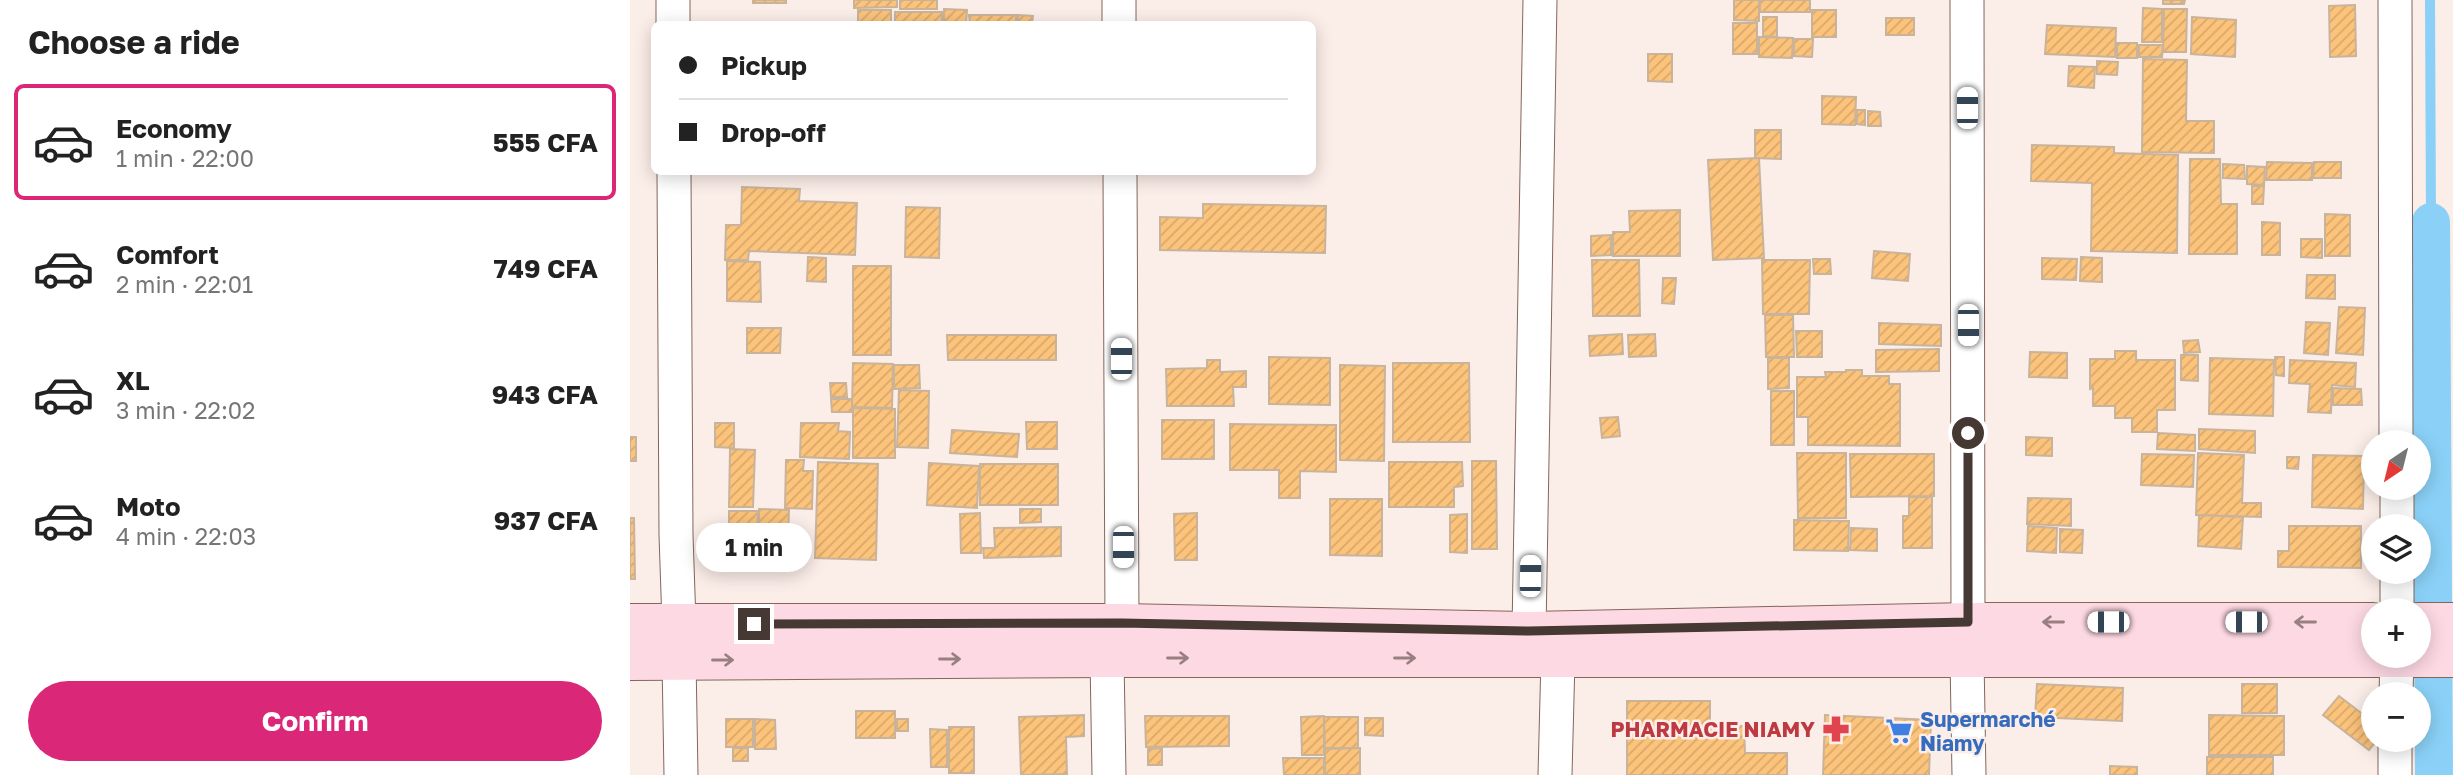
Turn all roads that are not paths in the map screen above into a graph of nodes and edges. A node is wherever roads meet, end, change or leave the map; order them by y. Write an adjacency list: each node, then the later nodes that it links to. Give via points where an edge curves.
1 (673, 0): 6 (street)
2 (1119, 0): 7 (street)
3 (1540, 0): 16 (street)
4 (1967, 0): 17 (street)
5 (2395, 0): 10 (street)
6 (673, 21)
7 (1119, 21)
8 (674, 175): 18 (street)
9 (1120, 175): 14 (street)
10 (2396, 430)
11 (2431, 622): 12 (street)
12 (2453, 622)
13 (630, 623): 18 (street)
14 (1122, 623): 16 (street); 18 (street)
15 (2361, 623): 17 (street, one-way to 17)
16 (1529, 631): 17 (street)
17 (1968, 640): 19 (street); 23 (street); 29 (street)
18 (679, 642): 22 (street, one-way to 22); 24 (street); 26 (street)
19 (2361, 655)
20 (2431, 657): 21 (street)
21 (2453, 657)
22 (1107, 658): 23 (street, one-way to 23); 27 (street)
23 (1558, 659): 28 (street)
24 (630, 661)
25 (2395, 752): 30 (street)
26 (681, 775)
27 (1109, 775)
28 (1555, 775)
29 (1969, 775)
30 (2395, 775)

